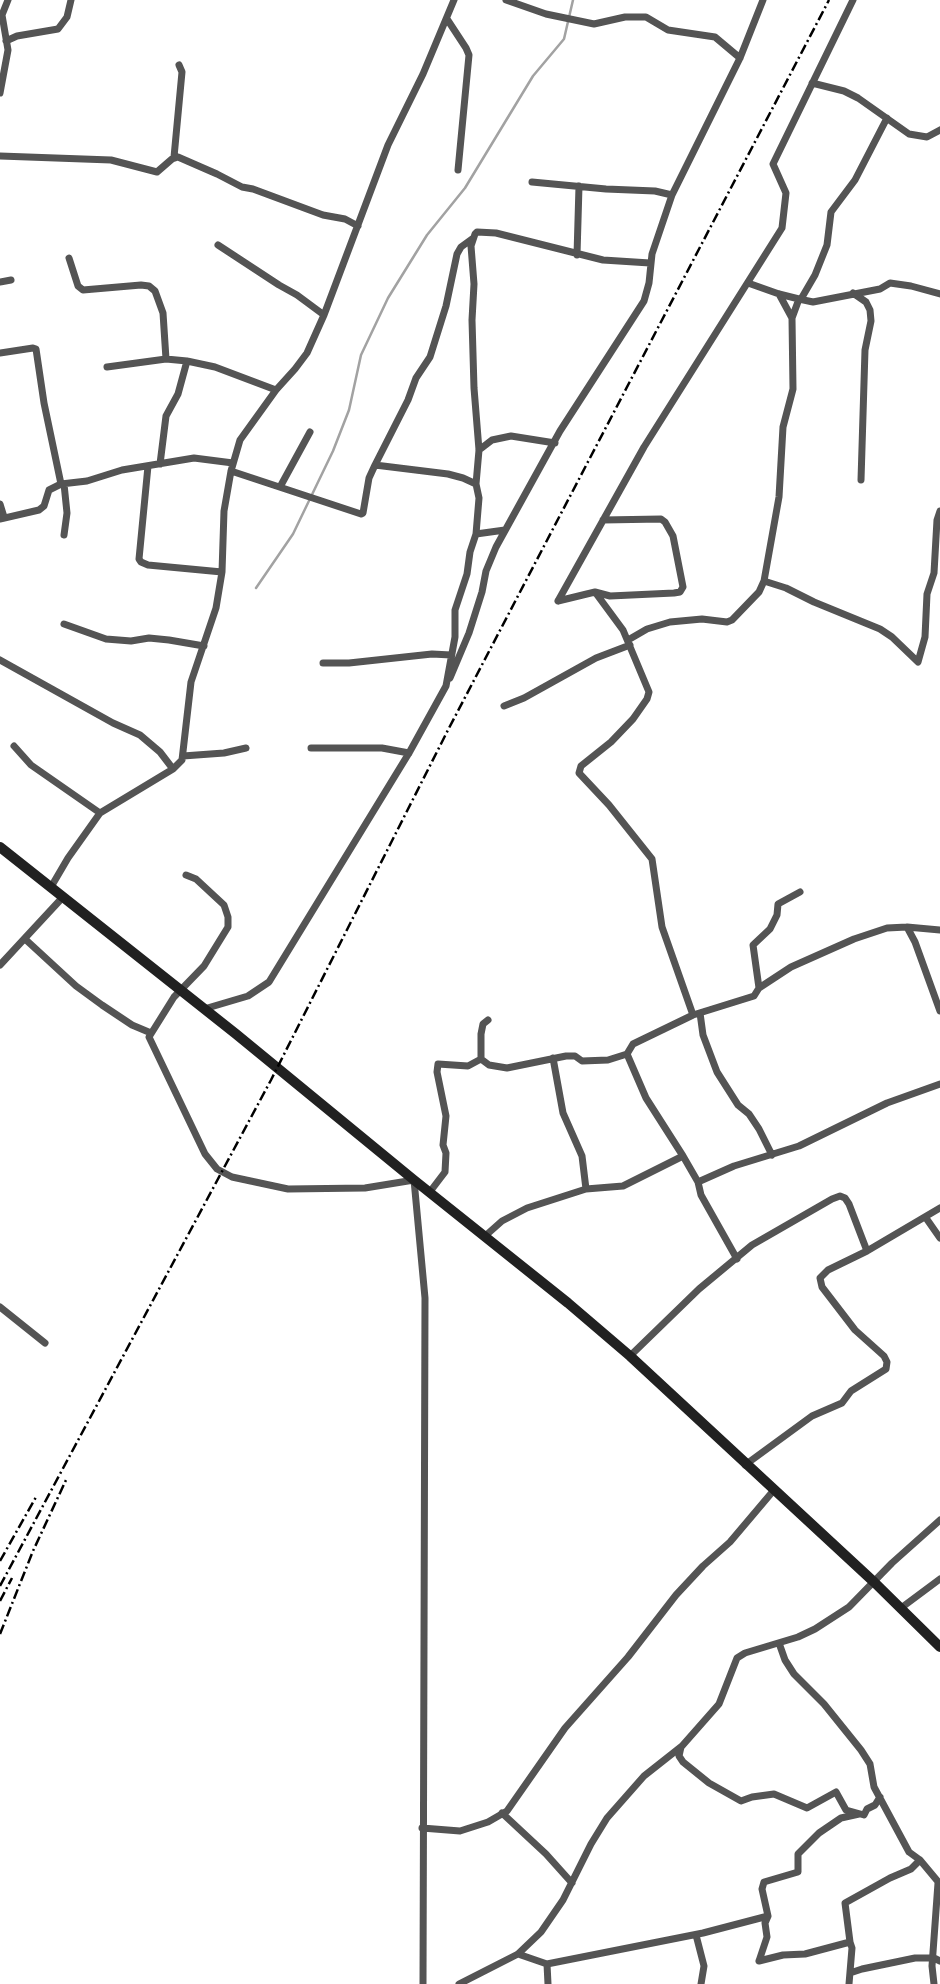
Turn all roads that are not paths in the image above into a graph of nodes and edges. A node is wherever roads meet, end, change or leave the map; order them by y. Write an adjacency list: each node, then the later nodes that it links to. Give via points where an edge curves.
1 (8, 0): 8 (street, via 2,15)
2 (71, 0): 8 (street, via 58,29)
3 (454, 0): 7 (street)
4 (506, 0): 9 (street, via 594,24 646,17 668,30 715,37)
5 (763, 0): 9 (street)
6 (853, 0): 11 (street)
7 (447, 19): 17 (street, via 469,55); 21 (street, via 388,145)
8 (6, 41): 12 (street)
9 (740, 58): 20 (street)
10 (179, 65): 16 (street)
11 (812, 83): 13 (street, via 844,91); 29 (street, via 773,164 786,193 782,228)
12 (0, 93)
13 (887, 118): 14 (street, via 909,134 927,137); 33 (street, via 855,180 831,212 827,245)
14 (940, 131)
15 (0, 156): 16 (street, via 111,160 157,172)
16 (174, 157): 21 (street, via 242,187)
17 (458, 170)
18 (532, 182): 19 (street)
19 (579, 187): 20 (street); 24 (street)
20 (672, 195): 26 (street)
21 (358, 226): 34 (street)
22 (472, 239): 24 (street, via 477,233 496,233); 43 (street); 45 (street, via 457,254 430,357)
23 (218, 245): 34 (street)
24 (577, 255): 26 (street)
25 (69, 258): 37 (street, via 83,290 141,285 155,291 163,313)
26 (650, 263): 42 (street, via 643,301)
27 (10, 280): 28 (street)
28 (0, 282)
29 (748, 283): 32 (street); 55 (street)
30 (853, 293): 31 (street, via 890,284); 33 (street, via 813,302); 48 (street, via 866,302 871,321 865,350)
31 (940, 294)
32 (779, 295): 33 (street); 35 (street)
33 (800, 299): 35 (street)
34 (324, 315): 40 (street, via 307,353)
35 (792, 318): 60 (street, via 793,389 783,427 779,497)
36 (0, 353): 49 (street, via 36,349)
37 (166, 359): 38 (street); 39 (street)
38 (187, 361): 40 (street); 44 (street, via 166,416)
39 (107, 367)
40 (276, 390): 47 (street, via 240,440)
41 (310, 432): 51 (street)
42 (555, 443): 43 (street, via 511,436 492,440); 56 (street)
43 (478, 450): 50 (street)
44 (160, 464): 46 (street); 47 (street, via 194,458)
45 (374, 465): 50 (street, via 448,474); 51 (street, via 362,514)
46 (148, 466): 49 (street); 59 (street, via 141,562)
47 (232, 467): 51 (street); 59 (street, via 224,511)
48 (861, 480)
49 (62, 484): 54 (street, via 49,490 39,510); 57 (street, via 67,513)
50 (476, 484): 58 (street)
51 (280, 487)
52 (0, 504): 54 (street)
53 (940, 511): 60 (street, via 918,662 880,629)
54 (2, 518)
55 (603, 520): 61 (street, via 558,601); 61 (street, via 665,522 673,536 683,587 674,593 610,596)
56 (505, 530): 58 (street); 68 (street)
57 (64, 534)
58 (476, 534): 65 (street, via 455,610)
59 (222, 572): 64 (street)
60 (764, 581): 63 (street, via 732,621 670,622 647,629)
61 (595, 592): 63 (street)
62 (64, 624): 64 (street, via 106,639 169,639)
63 (629, 642): 69 (street); 90 (street, via 649,692 647,699 611,742 581,765 579,773 652,859 662,927)
64 (204, 646): 74 (street, via 191,682)
65 (451, 655): 67 (street); 68 (street)
66 (0, 660): 75 (street, via 140,735)
67 (323, 663)
68 (446, 686): 73 (street)
69 (504, 706)
70 (14, 746): 76 (street, via 31,765)
71 (246, 748): 74 (street)
72 (311, 748): 73 (street, via 382,748)
73 (409, 753): 88 (street, via 269,982 248,996)
74 (183, 756): 75 (street)
75 (173, 769): 76 (street)
76 (100, 813): 79 (street)
77 (0, 847): 79 (main road)
78 (186, 876): 87 (street, via 196,879 224,905 228,924 204,966)
79 (51, 887): 81 (main road)
80 (800, 892): 86 (street, via 778,904 770,929 753,945)
81 (63, 897): 84 (street); 87 (main road)
82 (908, 927): 83 (street); 86 (street, via 887,928 854,939 792,967); 89 (street)
83 (940, 930)
84 (25, 939): 85 (street); 92 (street, via 76,986)
85 (0, 965)
86 (759, 988): 90 (street, via 754,996)
87 (179, 991): 88 (main road); 92 (street)
88 (204, 1009): 99 (main road)
89 (940, 1011)
90 (696, 1014): 93 (street, via 633,1044); 97 (street, via 717,1072 759,1129)
91 (488, 1020): 95 (street, via 481,1034)
92 (151, 1034): 99 (street, via 152,1045 205,1154 227,1174 288,1189 365,1188)
93 (627, 1054): 94 (street, via 591,1062 572,1056); 98 (street, via 646,1098)
94 (554, 1058): 95 (street, via 507,1068); 101 (street, via 563,1113 582,1156)
95 (481, 1059): 102 (street, via 468,1066 438,1064 446,1116 445,1172)
96 (940, 1084): 97 (street)
97 (772, 1155): 100 (street)
98 (683, 1156): 100 (street); 101 (street, via 623,1186)
99 (414, 1180): 102 (main road); 124 (street, via 425,1298)
100 (698, 1182): 108 (street)
101 (586, 1189): 105 (street, via 527,1208)
102 (429, 1193): 105 (main road)
103 (940, 1208): 104 (street)
104 (926, 1218): 106 (street); 107 (street)
105 (484, 1237): 111 (main road)
106 (940, 1238)
107 (867, 1251): 108 (street, via 849,1204 840,1196 773,1232); 112 (street, via 828,1270 821,1283 855,1330 884,1356 886,1369)
108 (737, 1259): 111 (street)
109 (0, 1307): 110 (street)
110 (45, 1343)
111 (629, 1356): 112 (main road)
112 (745, 1465): 113 (main road)
113 (774, 1490): 116 (main road); 122 (street, via 676,1595 565,1728)
114 (940, 1520): 116 (street)
115 (940, 1579): 117 (street)
116 (874, 1582): 117 (main road); 118 (street, via 849,1607 815,1629)
117 (901, 1608): 119 (main road)
118 (779, 1643): 120 (street, via 737,1658 719,1704); 121 (street, via 794,1674 868,1759)
119 (940, 1647)
120 (681, 1747): 123 (street, via 683,1762 741,1801 774,1794 807,1808 836,1792 846,1810); 126 (street, via 645,1776 607,1818)
121 (880, 1797): 123 (street, via 864,1815); 125 (street, via 909,1852)
122 (502, 1813): 124 (street, via 460,1831); 126 (street)
123 (859, 1814): 128 (street, via 841,1818 819,1833 798,1854 798,1872 764,1882)
124 (422, 1828): 135 (street)
125 (920, 1860): 127 (street); 130 (street, via 845,1903)
126 (572, 1883): 131 (street, via 541,1932)
127 (939, 1883): 132 (street)
128 (768, 1916): 129 (street); 130 (street, via 759,1961)
129 (696, 1935): 133 (street); 138 (street, via 704,1966)
130 (850, 1942): 134 (street)
131 (518, 1954): 133 (street); 136 (street)
132 (937, 1959): 134 (street, via 890,1962); 140 (street, via 932,1966)
133 (547, 1964): 137 (street)
134 (850, 1973): 139 (street)
135 (423, 1984)
136 (459, 1984)
137 (548, 1984)
138 (701, 1984)
139 (849, 1984)
140 (934, 1984)

